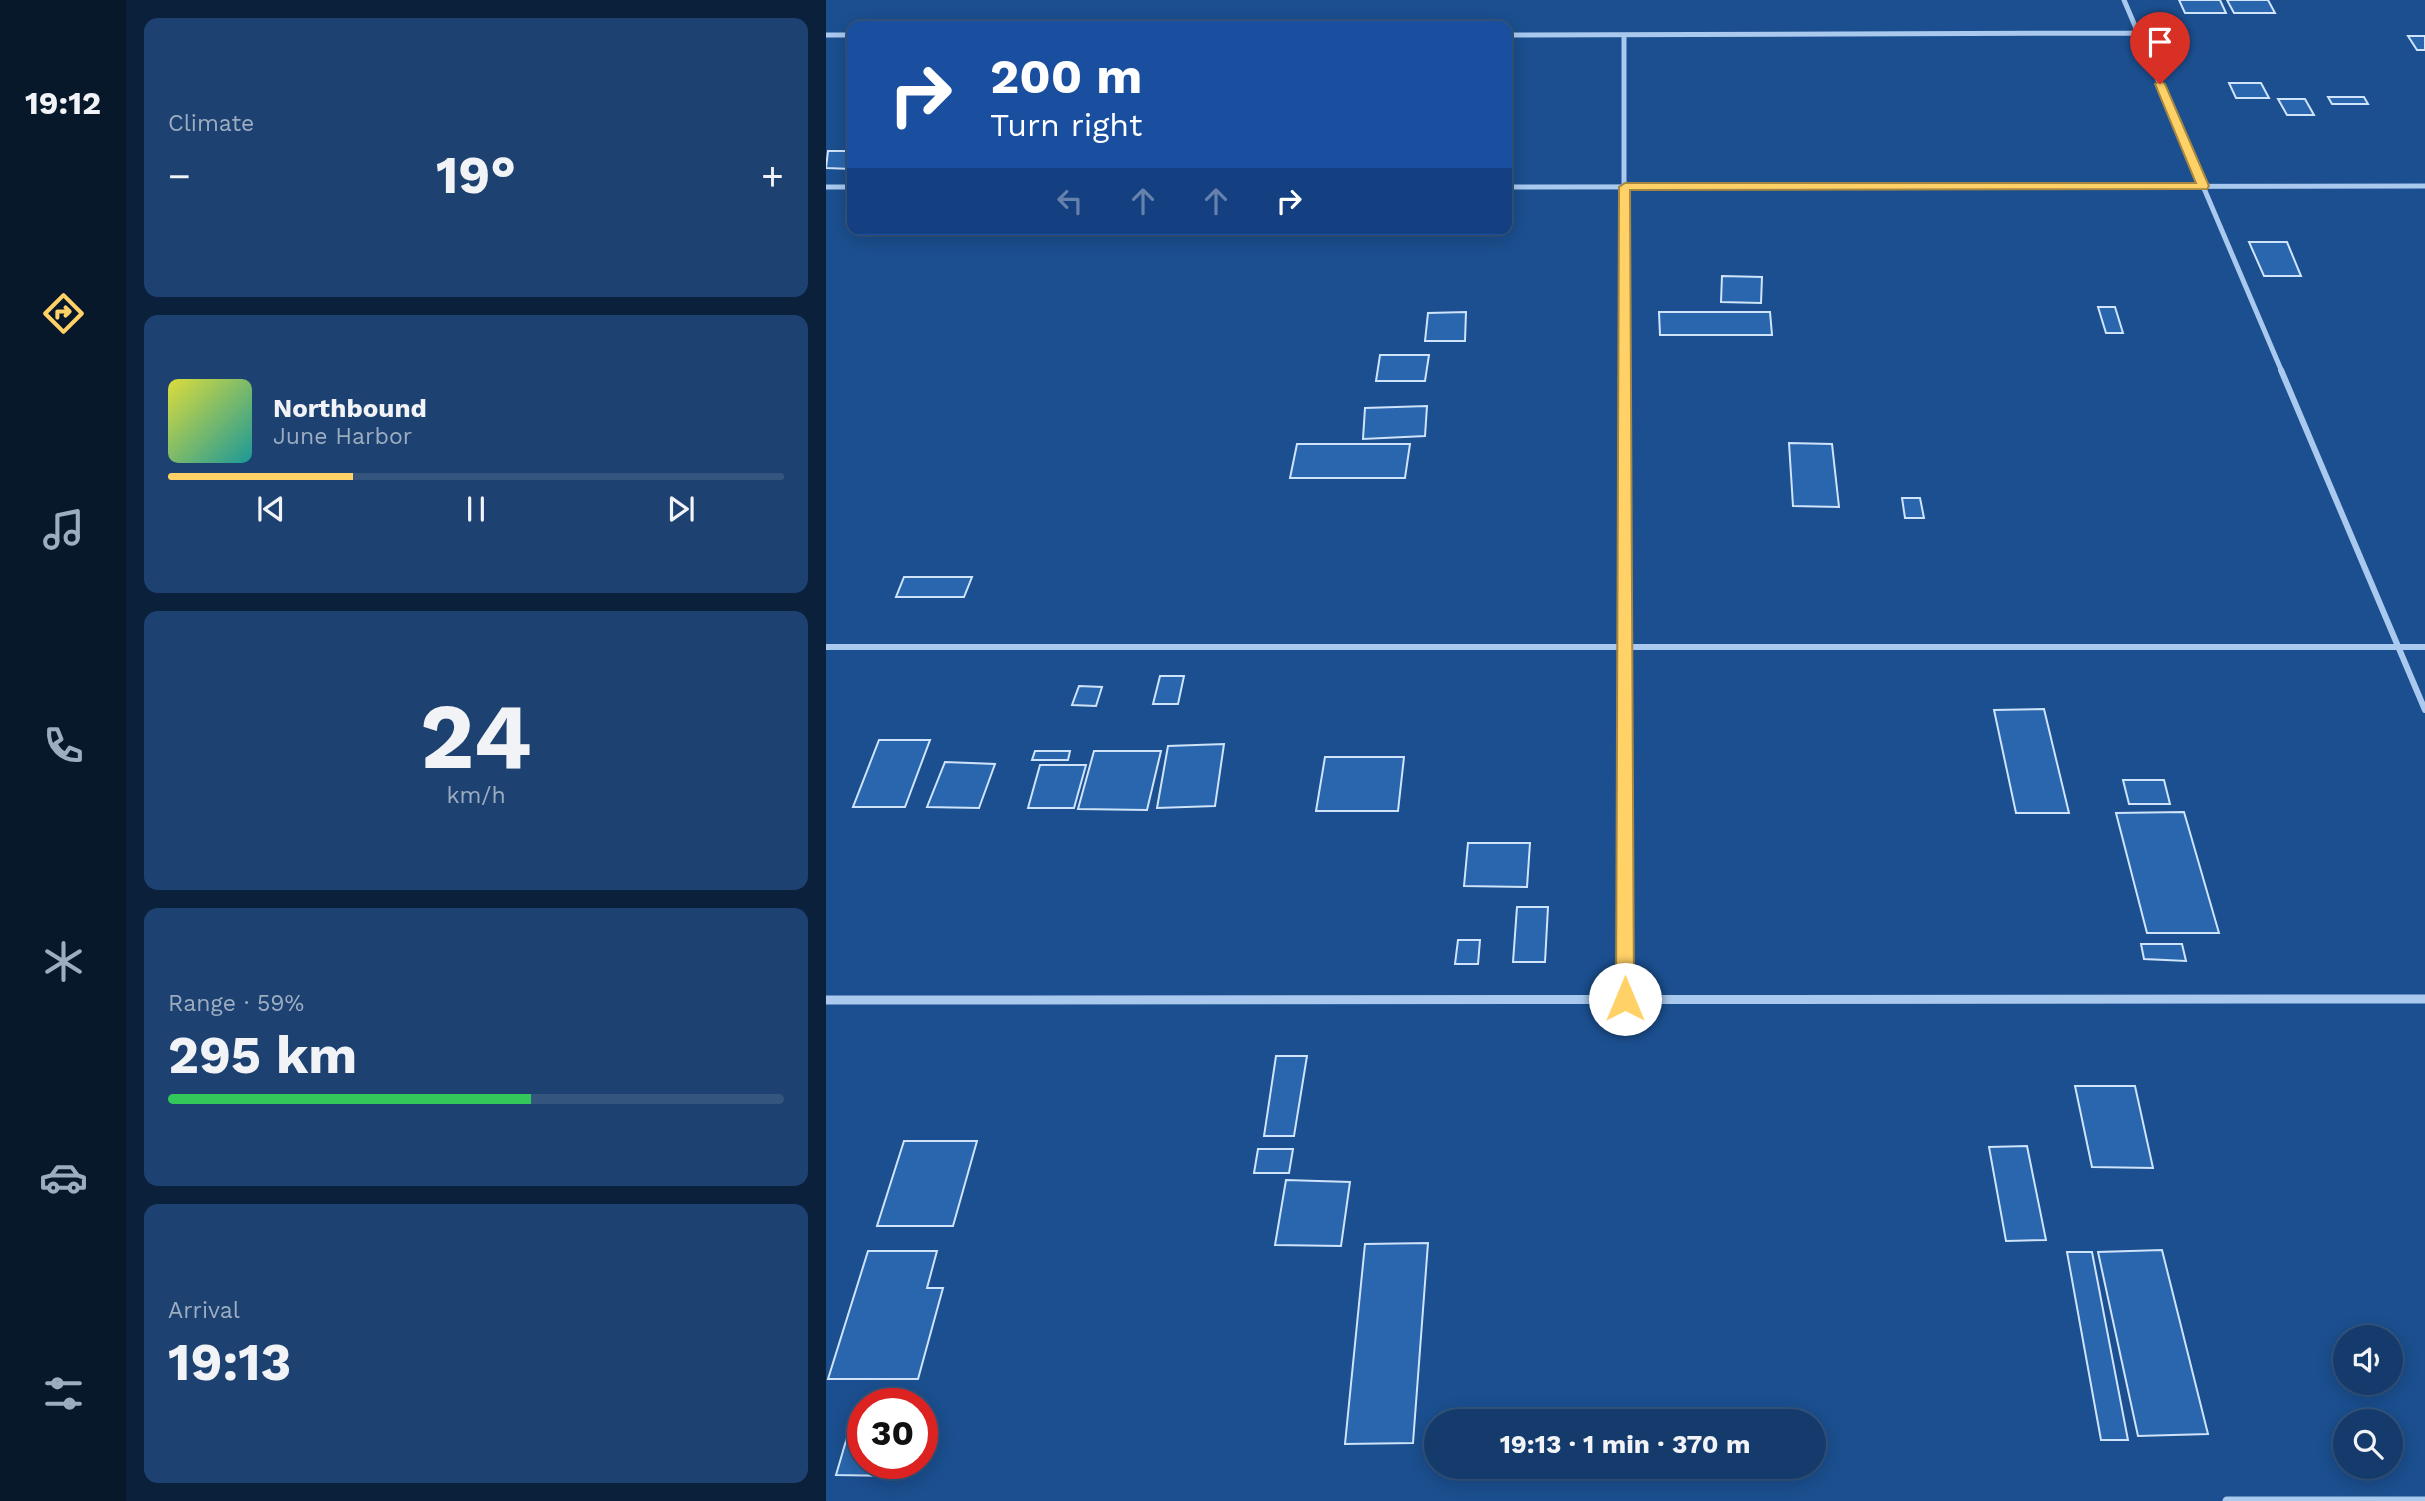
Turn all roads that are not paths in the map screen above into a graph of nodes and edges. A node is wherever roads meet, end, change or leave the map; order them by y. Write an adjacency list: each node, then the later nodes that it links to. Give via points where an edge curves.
1 (2124, 0): 2 (street)
2 (2138, 33): 6 (street); 7 (street)
3 (826, 35): 4 (street)
4 (847, 35)
5 (1512, 35): 6 (street)
6 (1624, 35): 12 (street)
7 (2203, 186): 8 (street); 12 (street); 14 (street)
8 (2425, 186)
9 (826, 187): 10 (street)
10 (847, 187)
11 (1512, 187): 12 (street)
12 (1625, 187): 13 (street)
13 (1625, 647): 14 (street); 16 (street); 18 (street)
14 (2398, 647): 15 (street); 17 (street)
15 (2425, 647)
16 (826, 648)
17 (2425, 710)
18 (1625, 999): 19 (street); 20 (street)
19 (2425, 999)
20 (826, 1000)
21 (2227, 1501): 22 (street)
22 (2425, 1501)

